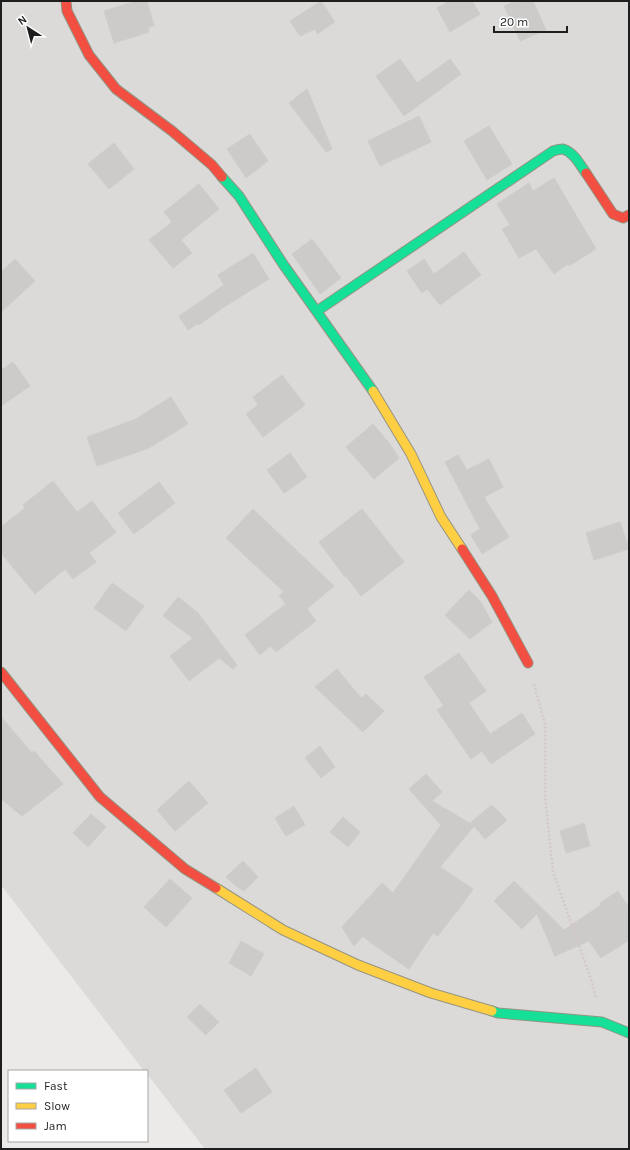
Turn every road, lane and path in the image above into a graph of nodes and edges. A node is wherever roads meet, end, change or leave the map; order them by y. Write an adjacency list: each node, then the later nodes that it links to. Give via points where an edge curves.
1 (66, 1): 3 (street, via 67,11 89,55 116,89 212,165 239,196)
2 (629, 215): 3 (street, via 623,218 613,214 576,159 562,149 553,151)
3 (317, 311): 4 (street, via 371,388 411,454 441,517 492,596)
4 (528, 662): 6 (path, via 545,724 545,796 553,872 591,979)
5 (1, 672): 6 (street, via 100,797 185,869 284,930 373,971 431,993 498,1013)
6 (602, 1022): 7 (street)
7 (629, 1033)

